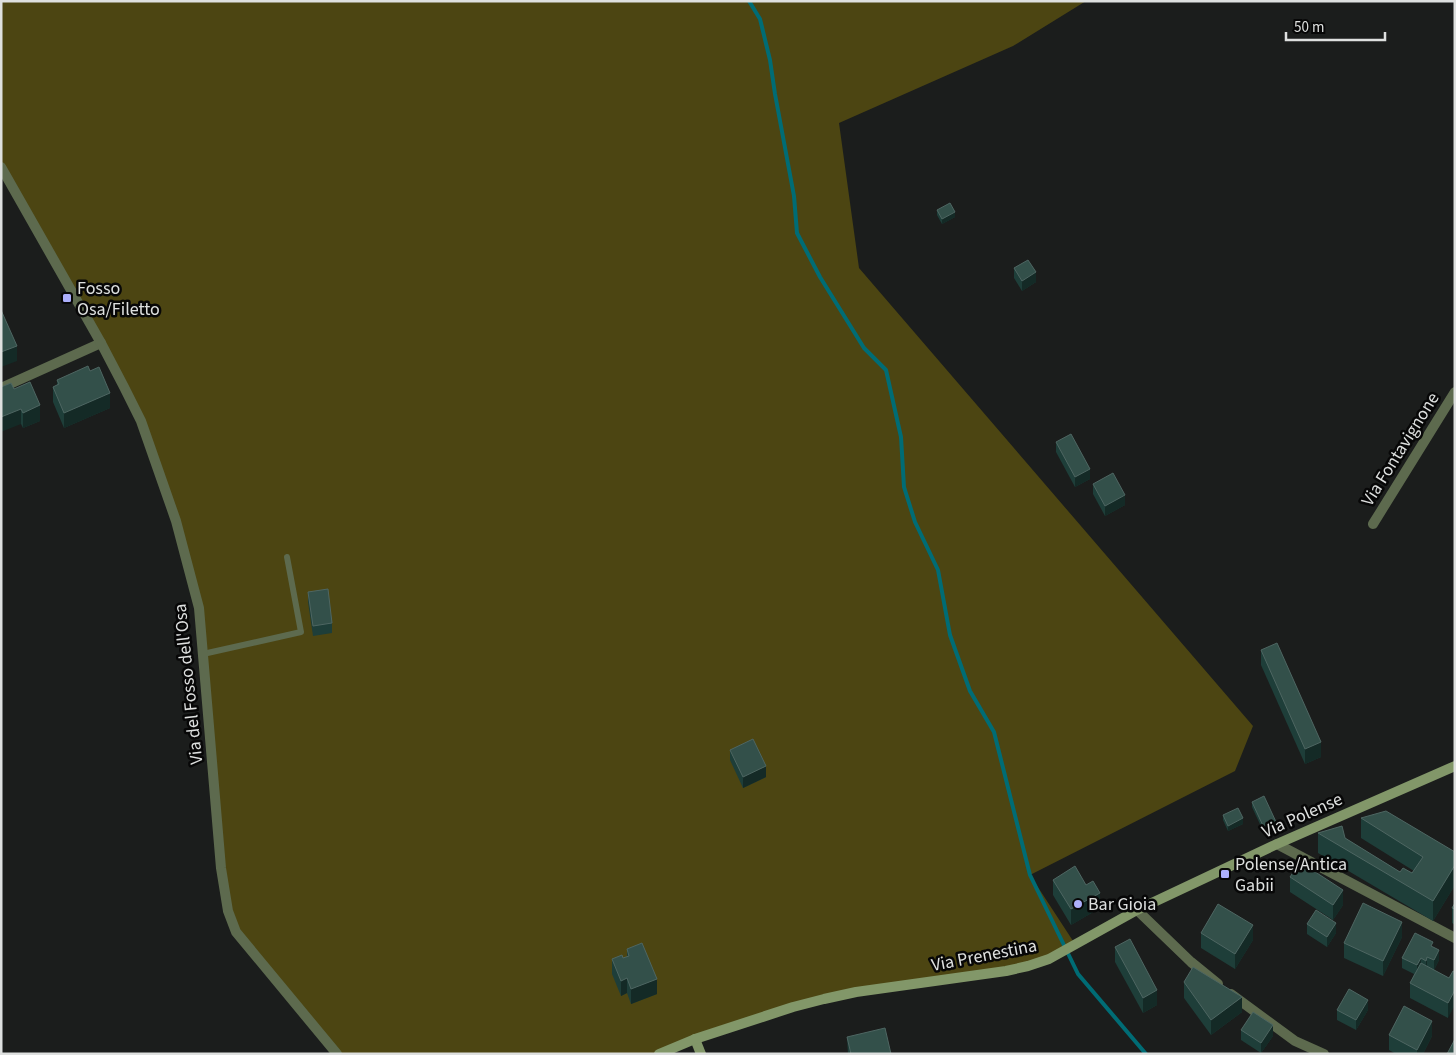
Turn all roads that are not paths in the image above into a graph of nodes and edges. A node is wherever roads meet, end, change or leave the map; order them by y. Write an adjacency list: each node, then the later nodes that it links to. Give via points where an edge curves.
1 (1, 167): 2 (street, Via del Fosso dell'Osa)
2 (101, 343): 3 (street); 7 (street, Via del Fosso dell'Osa, via 141,421 176,521 199,608)
3 (1, 388)
4 (1455, 392): 5 (street, Via Fontavignone)
5 (1373, 524)
6 (287, 557): 7 (lane, via 301,632)
7 (203, 654): 13 (street, Via del Fosso dell'Osa, via 221,868 228,911 236,932)
8 (1455, 766): 9 (main road, Via Polense)
9 (1277, 844): 10 (main road, Via Polense); 11 (street)
10 (1137, 910): 12 (main road, Via Prenestina, via 1049,959 1028,966 824,999); 16 (street, via 1215,982 1296,1041)
11 (1455, 938)
12 (695, 1039): 14 (main road, Via Prenestina); 15 (main road)
13 (337, 1054)
14 (659, 1054)
15 (701, 1054)
16 (1324, 1054)

